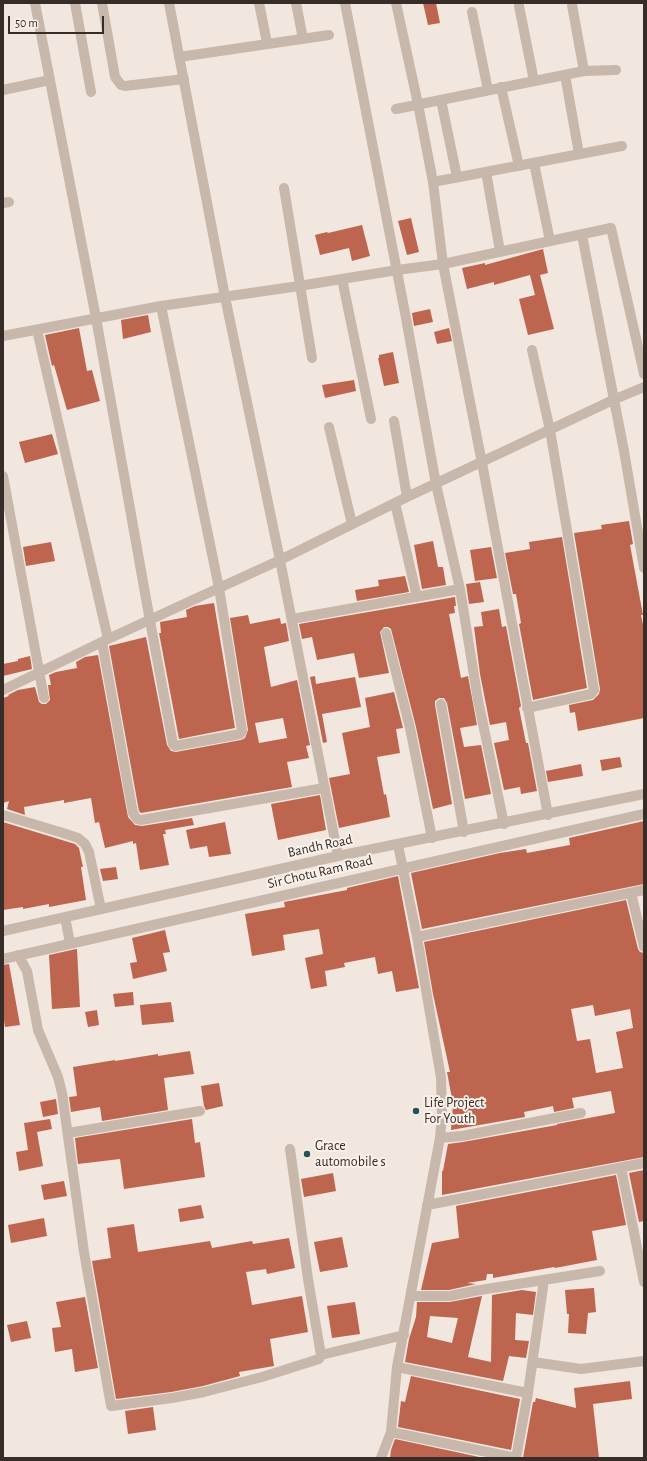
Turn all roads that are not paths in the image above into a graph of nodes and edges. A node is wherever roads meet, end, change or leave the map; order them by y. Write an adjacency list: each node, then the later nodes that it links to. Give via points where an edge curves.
1 (35, 3): 20 (street)
2 (75, 3): 25 (street)
3 (102, 3): 19 (street, via 115,76 121,85)
4 (169, 3): 15 (street)
5 (259, 3): 14 (street)
6 (296, 3): 13 (street)
7 (345, 3): 41 (street)
8 (396, 3): 27 (street)
9 (572, 5): 17 (street)
10 (520, 6): 21 (street)
11 (472, 12): 24 (street)
12 (329, 35): 13 (street)
13 (302, 39): 14 (street)
14 (267, 43): 15 (street)
15 (179, 57): 19 (street)
16 (616, 70): 17 (street)
17 (584, 72): 18 (street)
18 (565, 75): 21 (street); 30 (street)
19 (184, 79): 44 (street)
20 (50, 80): 23 (street); 46 (street)
21 (534, 80): 22 (street)
22 (501, 87): 24 (street); 32 (street)
23 (3, 89)
24 (488, 90): 26 (street)
25 (92, 92)
26 (441, 100): 27 (street); 34 (street)
27 (418, 104): 28 (street); 35 (street)
28 (396, 108)
29 (622, 146): 30 (street)
30 (579, 154): 31 (street)
31 (534, 163): 32 (street); 38 (street)
32 (519, 166): 33 (street)
33 (486, 172): 34 (street); 39 (street)
34 (457, 178): 35 (street)
35 (433, 182): 40 (street)
36 (284, 188): 43 (street)
37 (582, 235): 38 (street); 51 (street, via 611,228); 53 (street)
38 (550, 241): 39 (street)
39 (500, 251): 40 (street)
40 (443, 264): 41 (street); 58 (street)
41 (397, 270): 42 (street); 60 (street)
42 (342, 279): 43 (street); 54 (street)
43 (299, 286): 44 (street); 50 (street)
44 (225, 297): 45 (street); 64 (street)
45 (162, 306): 46 (street); 66 (street)
46 (96, 318): 47 (street); 70 (street)
47 (37, 330): 48 (street); 72 (street)
48 (3, 336)
49 (532, 350): 57 (street)
50 (312, 358)
51 (644, 374)
52 (644, 387): 53 (street)
53 (613, 400): 57 (street); 65 (street)
54 (371, 419)
55 (394, 421): 61 (street)
56 (329, 427): 63 (street)
57 (550, 430): 58 (street); 77 (street, via 594,690 591,694)
58 (482, 463): 60 (street); 77 (street)
59 (3, 476): 73 (street)
60 (436, 484): 61 (street); 67 (street)
61 (407, 497): 62 (street)
62 (395, 503): 63 (street); 68 (street)
63 (352, 524): 64 (street)
64 (280, 560): 66 (street); 69 (street)
65 (643, 562)
66 (219, 588): 70 (street); 70 (street, via 242,734 174,745)
67 (460, 589): 68 (street); 83 (street, via 478,700)
68 (417, 597): 69 (street)
69 (292, 619): 78 (street)
70 (150, 621): 72 (street)
71 (386, 633): 85 (street, via 410,728)
72 (105, 641): 73 (street); 78 (street, via 133,813 137,819)
73 (39, 672): 74 (street); 75 (street)
74 (3, 690)
75 (44, 698)
76 (441, 704): 84 (street)
77 (527, 708): 82 (street)
78 (324, 788): 87 (street)
79 (644, 794): 82 (street, Bandh Road)
80 (644, 814): 88 (street, Sir Chotu Ram Road)
81 (3, 815): 91 (street, via 78,838 85,844)
82 (548, 815): 83 (street, Bandh Road)
83 (504, 824): 84 (street, Bandh Road)
84 (464, 832): 85 (street, Bandh Road)
85 (432, 838): 86 (street, Bandh Road)
86 (398, 845): 87 (street, Bandh Road); 88 (street)
87 (338, 856): 91 (street, Bandh Road)
88 (403, 868): 94 (street); 95 (street, Sir Chotu Ram Road)
89 (644, 890): 90 (street)
90 (631, 893): 94 (street); 96 (street)
91 (101, 909): 92 (street, Bandh Road)
92 (65, 917): 93 (street, Bandh Road); 95 (street)
93 (3, 931)
94 (417, 937): 102 (street, via 441,1078)
95 (70, 943): 97 (street, Sir Chotu Ram Road)
96 (644, 947)
97 (18, 955): 98 (street, Sir Chotu Ram Road); 101 (street, via 27,971 38,1030 61,1086)
98 (3, 959)
99 (200, 1111): 101 (street)
100 (581, 1113): 102 (street)
101 (68, 1134): 112 (street, via 84,1252 111,1406 172,1398 235,1385 319,1359)
102 (440, 1138): 106 (street)
103 (290, 1149): 112 (street)
104 (644, 1163): 105 (street)
105 (621, 1168): 106 (street); 109 (street)
106 (427, 1205): 110 (street)
107 (600, 1271): 108 (street)
108 (544, 1280): 110 (street, via 450,1296); 114 (street)
109 (644, 1282)
110 (411, 1296): 111 (street)
111 (404, 1335): 112 (street); 115 (street)
112 (320, 1355)
113 (644, 1361): 114 (street, via 581,1369)
114 (533, 1362): 116 (street)
115 (397, 1367): 116 (street); 117 (street)
116 (528, 1393): 119 (street)
117 (391, 1432): 118 (street); 119 (street)
118 (381, 1458)
119 (516, 1458)

